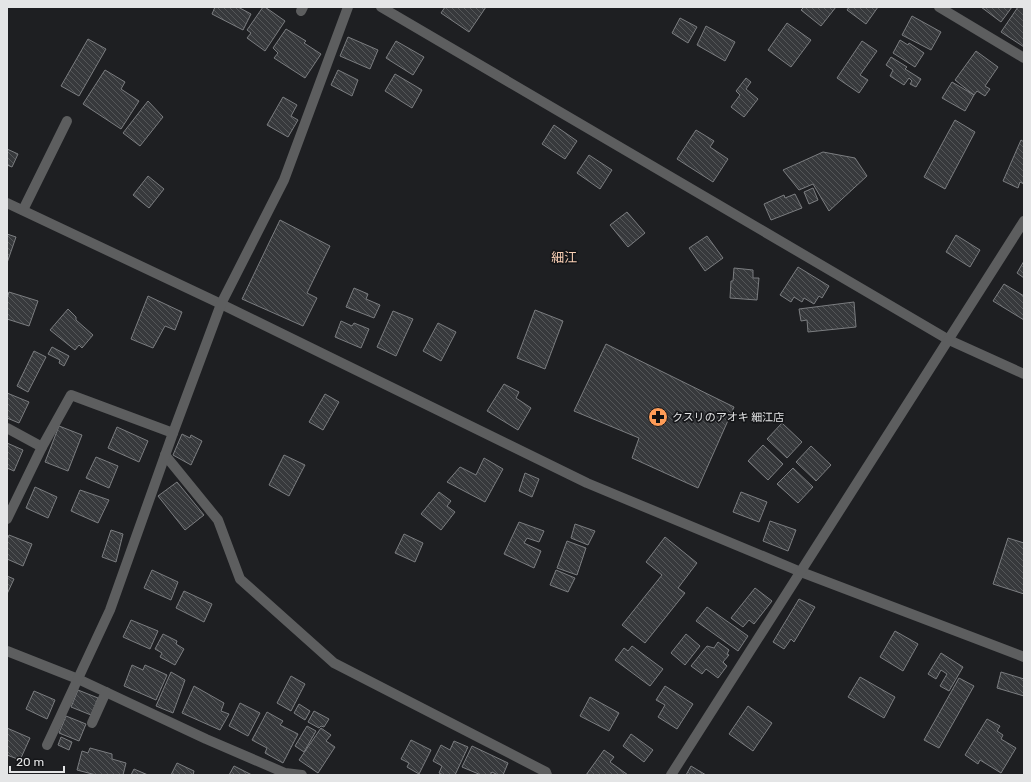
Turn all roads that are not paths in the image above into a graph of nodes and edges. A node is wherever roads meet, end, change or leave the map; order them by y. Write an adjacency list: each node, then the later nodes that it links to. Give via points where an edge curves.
1 (348, 7): 9 (street, via 284,180)
2 (380, 7): 10 (street)
3 (939, 7): 4 (street)
4 (1024, 58)
5 (67, 121): 7 (street)
6 (7, 203): 7 (street)
7 (23, 210): 9 (street)
8 (1024, 221): 10 (street)
9 (221, 304): 13 (street); 17 (street, via 588,483)
10 (949, 340): 11 (street); 17 (street)
11 (1024, 374)
12 (7, 428): 14 (street)
13 (173, 433): 14 (street, via 71,395); 15 (street)
14 (42, 447): 16 (street)
15 (165, 455): 20 (street, via 110,610); 25 (street, via 218,520 240,579 334,663 546,772)
16 (7, 519)
17 (801, 572): 19 (street); 26 (street)
18 (7, 651): 20 (street)
19 (1024, 657)
20 (78, 679): 21 (street); 23 (street)
21 (106, 692): 22 (street); 24 (street, via 285,773)
22 (92, 723)
23 (47, 745)
24 (302, 775)
25 (547, 775)
26 (671, 775)

